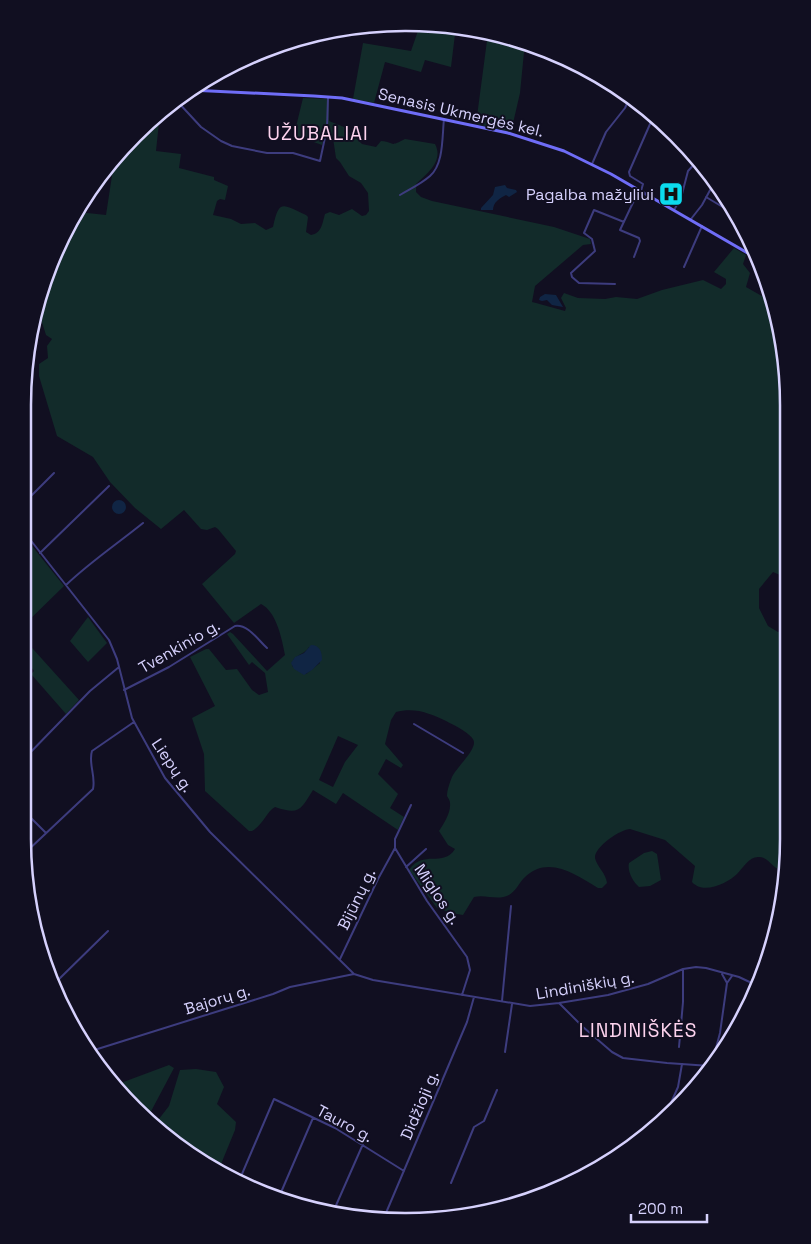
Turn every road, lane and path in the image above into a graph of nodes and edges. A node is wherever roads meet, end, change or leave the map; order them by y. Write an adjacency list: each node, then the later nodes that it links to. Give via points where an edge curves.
1 (203, 91): 2 (main road, Senasis Ukmergės kel.)
2 (328, 96): 4 (street, via 327,128 320,161 293,153 267,153 232,146 201,126); 5 (main road, Senasis Ukmergės kel.)
3 (627, 104): 7 (street, via 606,132)
4 (182, 106)
5 (444, 120): 7 (main road, Senasis Ukmergės kel., via 523,137); 11 (street, via 436,169 423,182)
6 (651, 123): 10 (street, via 629,172 643,184)
7 (592, 164): 10 (main road, Senasis Ukmergės kel.)
8 (693, 166): 14 (street)
9 (710, 189): 12 (street)
10 (640, 191): 14 (main road, Senasis Ukmergės kel.); 16 (street)
11 (400, 195)
12 (706, 197): 13 (street); 15 (street)
13 (723, 207)
14 (674, 210): 15 (main road, Senasis Ukmergės kel.)
15 (691, 220): 17 (main road, Senasis Ukmergės kel.)
16 (624, 222): 19 (street, via 620,230 640,241); 21 (street, via 594,210 584,233 592,239 596,250 571,273 578,283)
17 (702, 226): 18 (main road, Senasis Ukmergės kel.); 20 (street)
18 (747, 252)
19 (634, 257)
20 (684, 267)
21 (615, 284)
22 (54, 473): 24 (street)
23 (109, 486): 27 (street)
24 (31, 496)
25 (143, 522): 28 (street)
26 (31, 541): 27 (street, Liepų g.)
27 (40, 553): 28 (street, Liepų g.)
28 (66, 585): 30 (street, Liepų g., via 109,640)
29 (267, 648): 31 (street, Tvenkinio g., via 246,628 235,626)
30 (119, 667): 31 (street, Liepų g.); 34 (street, via 90,691)
31 (124, 690): 32 (street, Liepų g.)
32 (134, 722): 38 (street, via 92,751 93,789); 45 (street, Liepų g., via 165,778 210,832)
33 (414, 724): 35 (street)
34 (31, 752)
35 (464, 753)
36 (411, 805): 40 (street)
37 (31, 818): 38 (street)
38 (46, 833): 39 (street)
39 (31, 847)
40 (395, 848): 42 (street, Miglos g.); 45 (street, Bijūnų g.)
41 (426, 849): 42 (street)
42 (406, 867): 53 (street, Miglos g., via 467,956 470,970)
43 (511, 906): 55 (street)
44 (108, 931): 50 (street)
45 (340, 960): 48 (street, Liepų g.)
46 (683, 969): 47 (street, Lindiniškių g., via 699,967); 56 (street, Lindiniškių g., via 645,985); 58 (street)
47 (721, 973): 49 (street, Lindiniškių g.); 52 (street)
48 (354, 974): 53 (street, Lindiniškių g.); 60 (street, Bajorų g., via 290,986)
49 (733, 976): 51 (street, Lindiniškių g.); 52 (street)
50 (59, 979)
51 (751, 982)
52 (727, 983): 59 (street)
53 (462, 995): 54 (street, Lindiniškių g.)
54 (474, 997): 55 (street, Lindiniškių g.); 68 (street, Didžioji g., via 467,1022)
55 (502, 1002): 57 (street, Lindiniškių g.)
56 (559, 1003): 57 (street, Lindiniškių g.); 62 (street, via 619,1056)
57 (512, 1004): 61 (street)
58 (679, 1047)
59 (716, 1048)
60 (97, 1049)
61 (505, 1052)
62 (682, 1064): 63 (street); 65 (street)
63 (704, 1064)
64 (497, 1090): 70 (street, via 484,1122 474,1127)
65 (671, 1102)
66 (313, 1118): 67 (street, Tauro g.); 69 (street, Tauro g., via 272,1100); 71 (street)
67 (362, 1144): 68 (street, Tauro g.); 72 (street)
68 (404, 1171): 73 (street, Didžioji g.)
69 (241, 1175)
70 (451, 1183)
71 (281, 1192)
72 (335, 1207)
73 (387, 1212)

